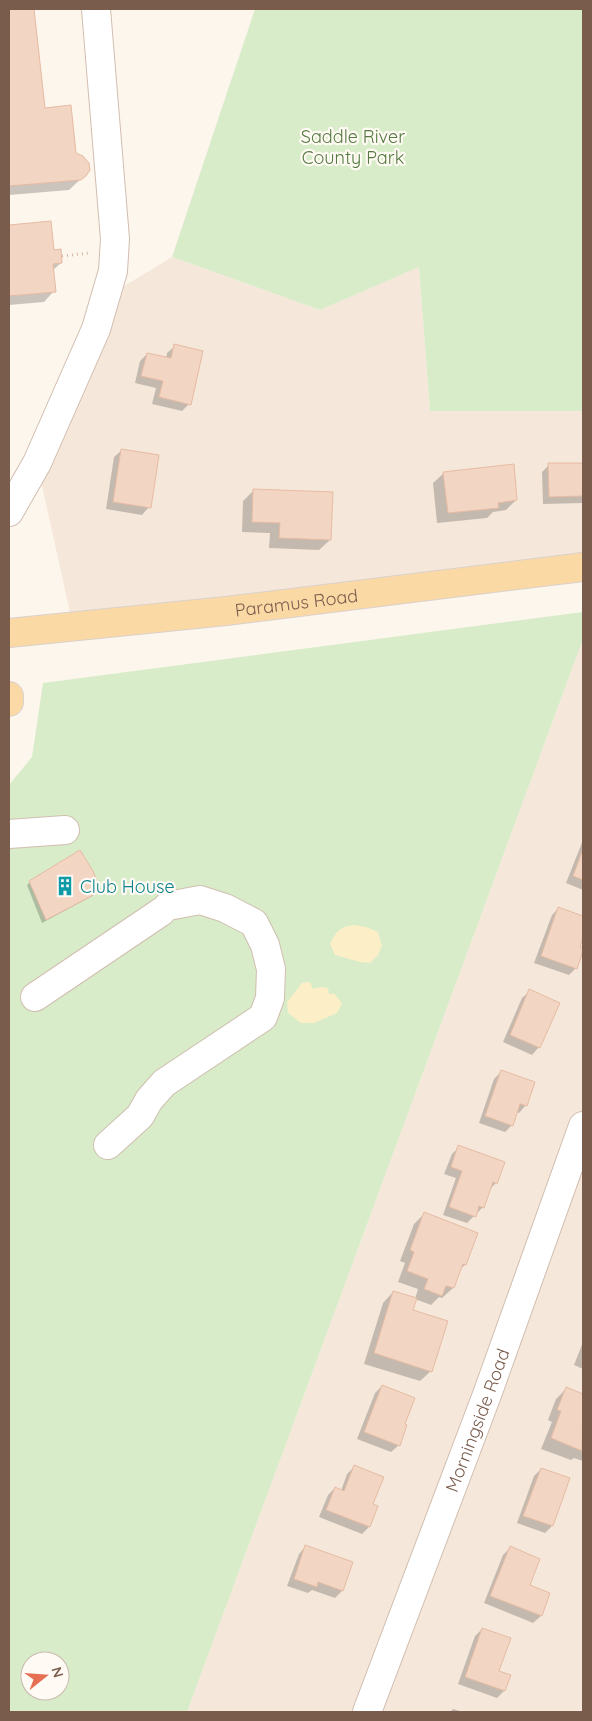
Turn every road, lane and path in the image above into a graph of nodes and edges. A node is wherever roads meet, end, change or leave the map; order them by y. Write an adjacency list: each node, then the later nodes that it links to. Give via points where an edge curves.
1 (96, 9): 4 (street, via 114,219 113,271 96,329 37,463)
2 (96, 253): 3 (path)
3 (62, 256)
4 (9, 512)
5 (583, 567): 6 (main road, Paramus Road, via 226,611)
6 (9, 633)
7 (9, 696): 8 (main road)
8 (9, 702)
9 (65, 830): 10 (street)
10 (9, 834)
11 (34, 998): 13 (street, via 165,909 200,900 254,923 265,945 271,969 270,998 263,1017 164,1084 140,1116)
12 (583, 1126): 14 (street, Morningside Road, via 488,1392)
13 (108, 1145)
14 (367, 1712)

